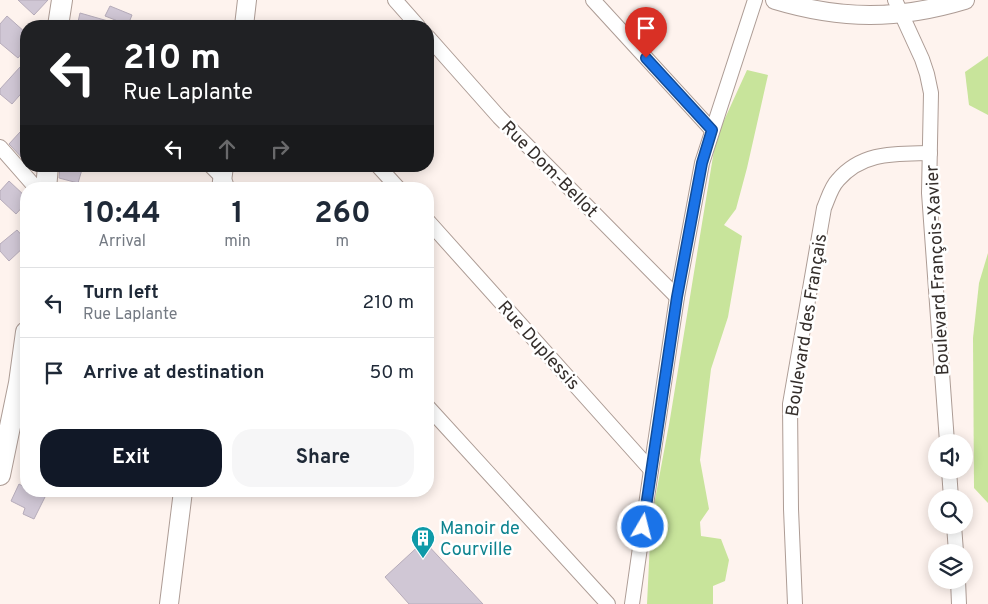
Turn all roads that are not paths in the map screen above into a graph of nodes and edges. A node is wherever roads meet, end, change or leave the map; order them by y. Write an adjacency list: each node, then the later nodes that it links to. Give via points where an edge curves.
1 (62, 0): 9 (main road)
2 (247, 0): 10 (street)
3 (395, 0): 11 (street)
4 (592, 0): 13 (street)
5 (755, 0): 13 (street)
6 (775, 0): 8 (street, via 842,15)
7 (965, 0): 8 (street, via 940,8)
8 (898, 7): 15 (street, Boulevard François-Xavier, via 928,74 931,93)
9 (59, 20)
10 (245, 20)
11 (413, 20)
12 (434, 43): 22 (street, Rue Dom-Bellot, via 499,117)
13 (712, 130): 22 (street, via 702,163)
14 (0, 147): 16 (street)
15 (930, 153): 25 (street, Boulevard François-Xavier, via 929,194); 33 (street, Boulevard des Français, via 884,154 855,165 836,181 824,208 790,404)
16 (20, 169)
17 (23, 172): 19 (street)
18 (383, 172): 20 (street)
19 (32, 182)
20 (393, 182)
21 (434, 228): 26 (street, Rue Duplessis)
22 (677, 297): 26 (street)
23 (20, 376): 27 (main road)
24 (434, 414): 31 (street)
25 (946, 434)
26 (651, 470): 32 (street)
27 (0, 475)
28 (182, 497): 30 (street)
29 (958, 589): 34 (street)
30 (169, 604)
31 (608, 604)
32 (632, 604)
33 (795, 604)
34 (959, 604)

